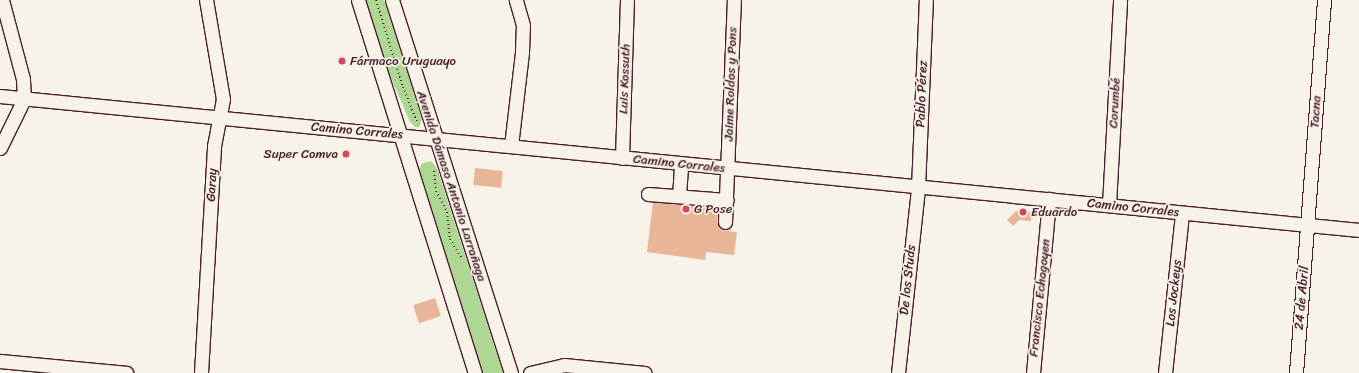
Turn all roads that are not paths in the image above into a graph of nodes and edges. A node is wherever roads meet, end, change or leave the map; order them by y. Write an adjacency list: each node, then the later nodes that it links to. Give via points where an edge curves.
1 (2, 0): 12 (street, via 23,79)
2 (206, 0): 13 (street, Garay, via 223,99)
3 (358, 0): 14 (street)
4 (392, 0): 15 (street, Avenida Dámaso Antonio Larrañaga)
5 (516, 0): 16 (street, via 523,25 523,46)
6 (627, 0): 18 (street, Luis Kossuth)
7 (734, 0): 20 (street, Jaime Roldos y Pons)
8 (926, 0): 21 (street, Pablo Pérez)
9 (1120, 0): 26 (street, Corumbé)
10 (1324, 0): 29 (street, Tacna)
11 (0, 96): 12 (street, Camino Corrales)
12 (24, 99): 13 (street, Camino Corrales); 17 (street)
13 (219, 119): 14 (street, Camino Corrales); 33 (street, Garay, via 214,146)
14 (401, 135): 15 (street, Camino Corrales); 34 (street)
15 (430, 138): 16 (street, Camino Corrales); 35 (street, Avenida Dámaso Antonio Larrañaga)
16 (511, 146): 18 (street, Camino Corrales)
17 (0, 148)
18 (622, 158): 19 (street, Camino Corrales)
19 (681, 164): 20 (street, Camino Corrales); 23 (street)
20 (729, 169): 21 (street, Camino Corrales); 25 (street, Jaime Roldos y Pons)
21 (918, 188): 24 (street, Camino Corrales); 38 (street, De los Studs)
22 (648, 194): 23 (street)
23 (679, 196): 25 (street)
24 (1049, 199): 26 (street, Camino Corrales); 39 (street, Francisco Echagoyen)
25 (727, 200): 28 (street, Jaime Roldos y Pons)
26 (1110, 205): 27 (street, Camino Corrales)
27 (1182, 214): 29 (street, Camino Corrales); 40 (street, Los Jockeys)
28 (725, 222)
29 (1308, 224): 30 (street, Camino Corrales); 41 (street, 24 de Abril)
30 (1359, 230)
31 (0, 361): 32 (street)
32 (126, 373)
33 (201, 373)
34 (475, 373)
35 (510, 373)
36 (530, 373): 37 (street, via 564,365)
37 (645, 373)
38 (898, 373)
39 (1033, 373)
40 (1165, 373)
41 (1296, 373)

